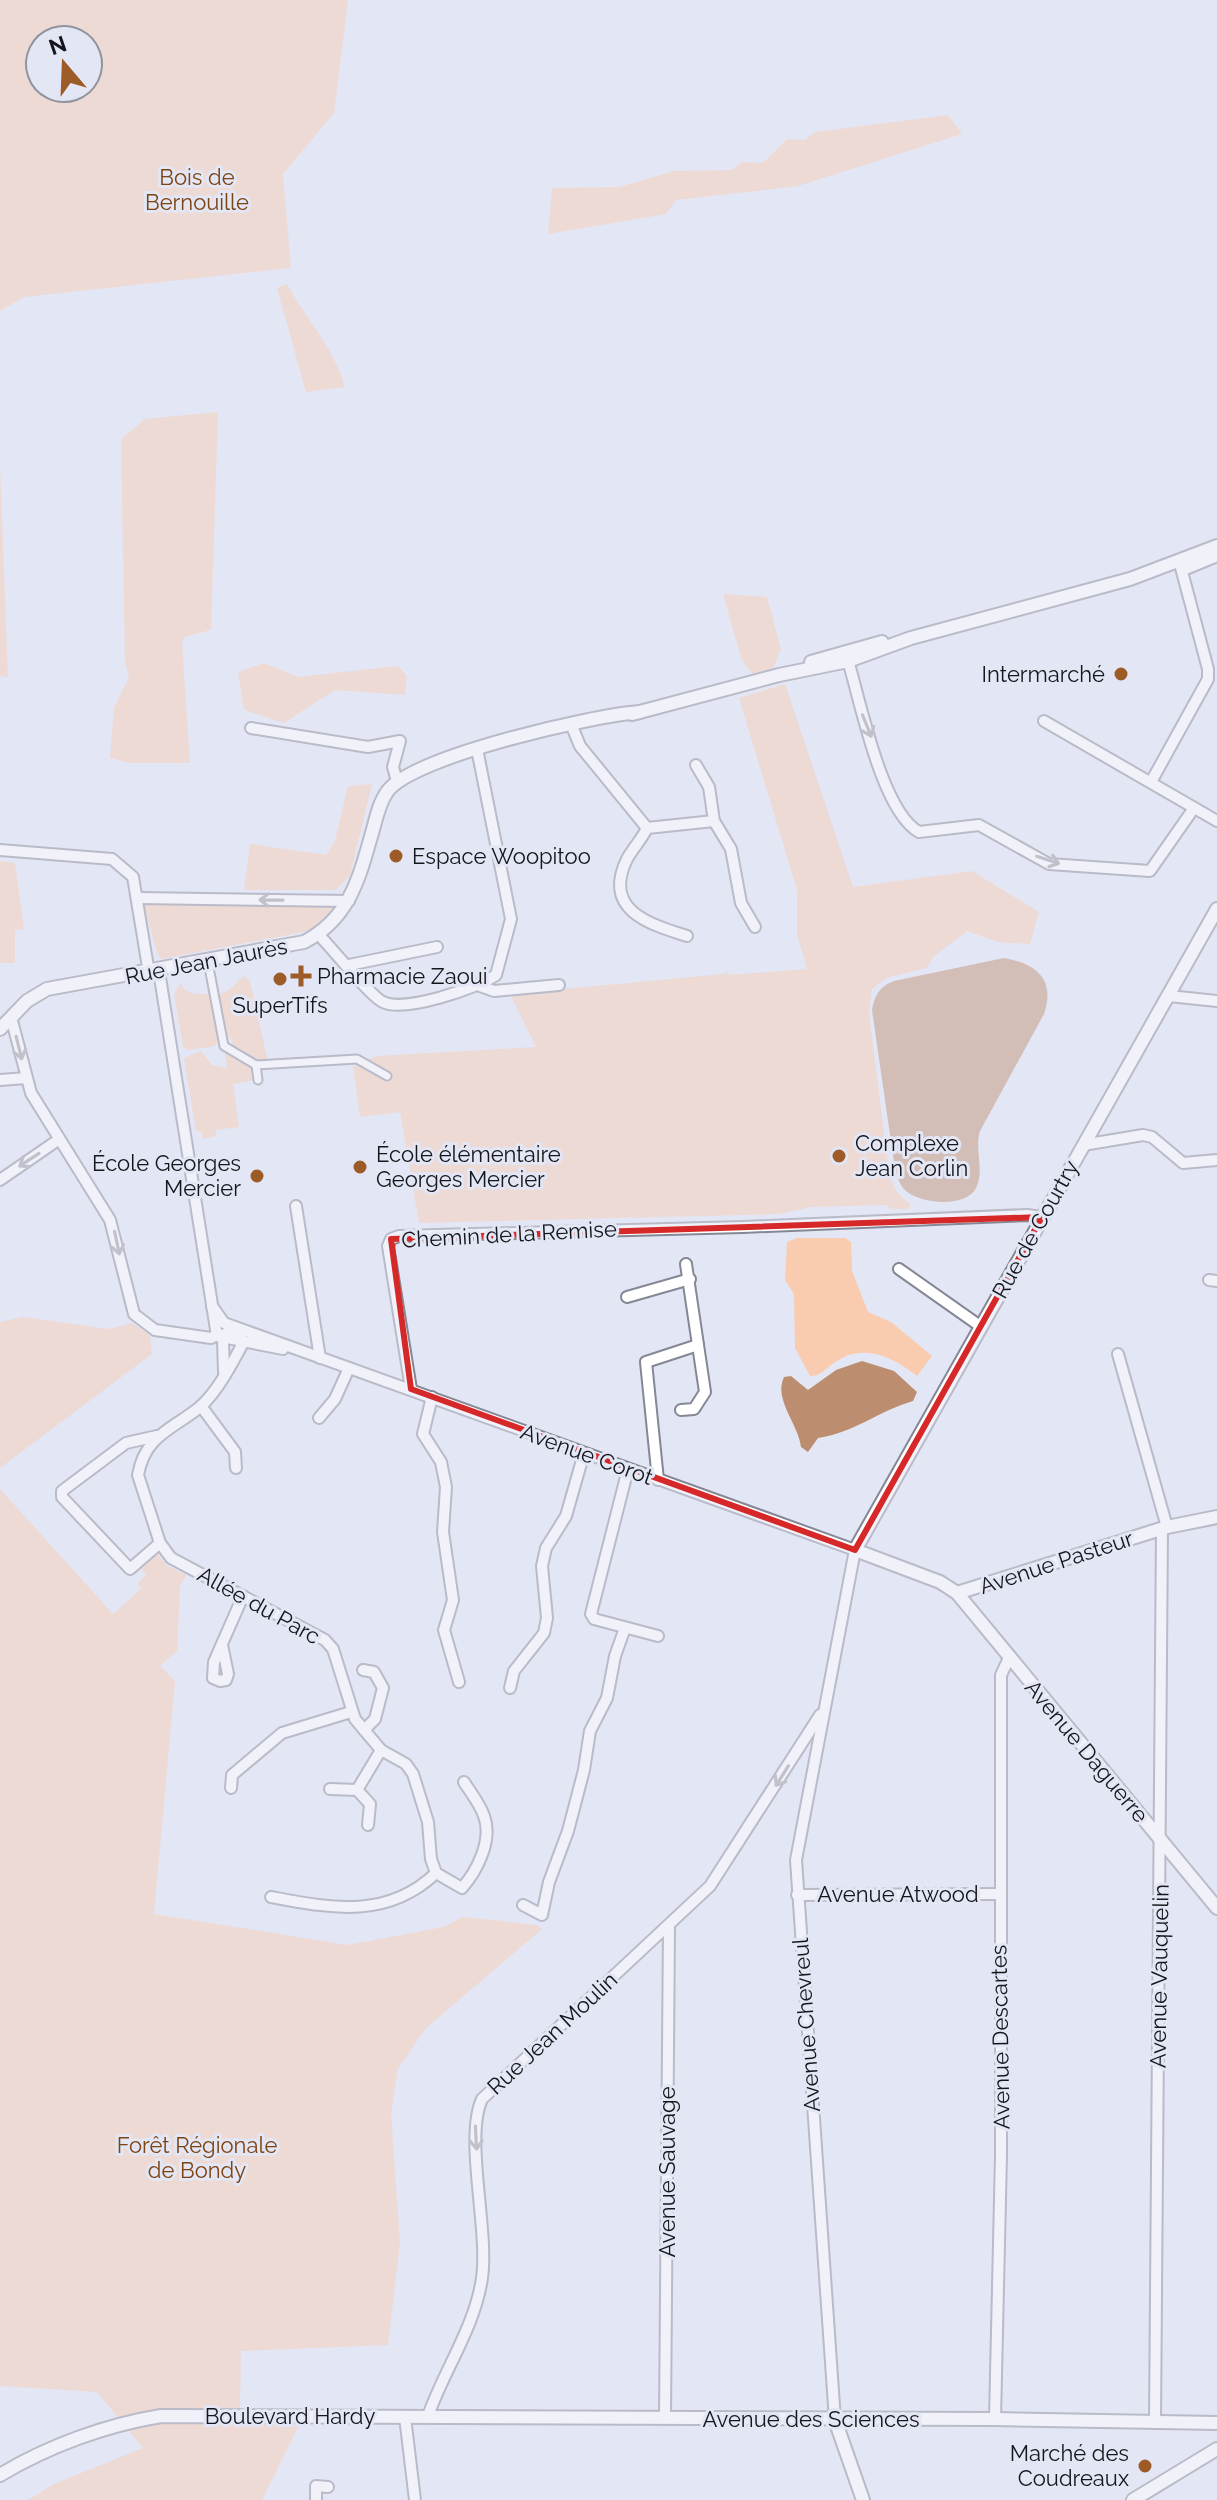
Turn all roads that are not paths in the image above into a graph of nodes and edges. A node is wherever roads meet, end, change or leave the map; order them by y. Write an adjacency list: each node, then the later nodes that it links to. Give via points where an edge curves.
1 (1217, 546): 3 (street)
2 (1217, 555): 3 (street)
3 (1181, 566): 4 (street, via 1128,587 1056,599); 11 (street, via 1208,679)
4 (847, 656): 7 (street); 12 (street, one-way to 12, via 885,788 919,832 979,825 1049,864 1150,871)
5 (1044, 721): 11 (street)
6 (251, 728): 10 (street, via 368,747 400,741 393,767)
7 (572, 728): 8 (street); 15 (street, via 580,746)
8 (477, 749): 10 (street, via 427,764); 29 (street, via 511,919 496,975)
9 (696, 765): 13 (street, via 709,787)
10 (397, 781): 18 (street, Rue Jean Jaurès, via 379,806)
11 (1151, 782): 12 (street)
12 (1194, 808): 14 (street)
13 (714, 821): 15 (street); 21 (street, via 731,849 741,903)
14 (1217, 821)
15 (647, 828): 23 (street, via 623,869 624,899 643,922)
16 (0, 850): 17 (street, via 112,859 133,877)
17 (138, 898): 18 (street, one-way to 17); 27 (street)
18 (349, 901): 22 (street, Rue Jean Jaurès)
19 (1217, 909): 20 (street, Rue de Courtry)
20 (1212, 926): 30 (street, Rue de Courtry)
21 (755, 927)
22 (318, 934): 25 (street, Rue Jean Jaurès, via 285,948); 26 (street)
23 (687, 936)
24 (437, 947): 26 (street)
25 (208, 962): 27 (street, Rue Jean Jaurès); 34 (street, via 224,1046)
26 (349, 965): 29 (street, via 381,1002 399,1006)
27 (154, 972): 32 (street, Rue Jean Jaurès, via 47,989); 49 (street)
28 (559, 985): 29 (street, via 494,991)
29 (480, 986)
30 (1169, 996): 31 (street); 40 (street, Rue de Courtry)
31 (1217, 1001)
32 (11, 1017): 33 (street, Rue Jean Jaurès); 36 (street, one-way to 36)
33 (0, 1029)
34 (256, 1065): 35 (street, via 357,1059); 38 (street)
35 (387, 1076)
36 (26, 1078): 37 (street); 39 (street)
37 (0, 1080)
38 (258, 1080)
39 (58, 1140): 42 (street, one-way to 42); 53 (street, one-way to 53, via 110,1220 134,1314 155,1330)
40 (1083, 1145): 41 (street, via 1143,1135 1183,1163); 44 (street, Rue de Courtry)
41 (1217, 1160)
42 (0, 1180)
43 (296, 1206): 57 (street)
44 (1042, 1217): 51 (street, Rue de Courtry); 60 (street, Chemin de la Remise, via 399,1236 388,1246)
45 (686, 1264): 47 (street)
46 (899, 1269): 51 (street)
47 (690, 1279): 48 (street); 55 (street)
48 (627, 1297)
49 (212, 1306): 50 (street); 53 (street)
50 (224, 1323): 52 (street, Avenue Corot); 53 (street)
51 (980, 1326): 73 (street, Rue de Courtry)
52 (260, 1336): 53 (street, via 227,1332); 57 (street, Avenue Corot)
53 (220, 1338): 54 (street, Avenue Corot); 59 (street)
54 (243, 1343): 57 (street, Avenue Corot); 59 (street)
55 (698, 1345): 63 (street, via 705,1392 694,1409); 69 (street, via 646,1362)
56 (1118, 1354): 71 (street, Avenue Vauquelin)
57 (320, 1358): 58 (street, Avenue Corot)
58 (349, 1368): 60 (street, Avenue Corot); 64 (street)
59 (224, 1374): 62 (street)
60 (411, 1389): 61 (street, Avenue Corot)
61 (432, 1397): 66 (street, Avenue Corot); 81 (street, via 423,1434 441,1462 446,1487 443,1532 453,1600 444,1630)
62 (201, 1406): 65 (street); 67 (street, via 235,1452)
63 (681, 1410)
64 (319, 1418)
65 (157, 1436): 72 (street, via 138,1475); 72 (street, via 126,1443 62,1491 62,1497 130,1569)
66 (584, 1453): 68 (street, Avenue Corot); 82 (street, via 566,1516 546,1548 542,1566 544,1633 514,1671)
67 (236, 1468)
68 (628, 1469): 69 (street, Avenue Corot); 76 (street, via 591,1614)
69 (658, 1480): 73 (street, Avenue Corot)
70 (1217, 1517): 71 (street, Avenue Pasteur)
71 (1164, 1528): 74 (street, Avenue Pasteur); 94 (street, Avenue Vauquelin)
72 (160, 1543): 75 (street, Allée du Parc, via 171,1558)
73 (855, 1550): 74 (street, Avenue Pasteur); 83 (street, Avenue Chevreul)
74 (957, 1593): 79 (street, Avenue Daguerre)
75 (243, 1596): 78 (street); 84 (street, Allée du Parc, via 325,1640 333,1649)
76 (625, 1628): 77 (street); 99 (street, via 607,1698 590,1731 584,1770 542,1915)
77 (658, 1636)
78 (222, 1645)
79 (1009, 1658): 94 (street, Avenue Daguerre); 96 (street, Avenue Descartes, via 1001,1675)
80 (363, 1670): 85 (street, via 374,1672 383,1688 375,1719)
81 (459, 1682)
82 (510, 1688)
83 (824, 1710): 86 (street, Rue Jean Moulin); 87 (street, Avenue Chevreul)
84 (351, 1712): 85 (street, Allée du Parc); 90 (street, via 272,1738 232,1775)
85 (364, 1730): 88 (street, Allée du Parc)
86 (802, 1743): 87 (street); 101 (street, Rue Jean Moulin, one-way to 101, via 710,1886)
87 (816, 1748): 97 (street, Avenue Chevreul, via 798,1838)
88 (381, 1750): 92 (street); 95 (street, Allée du Parc, via 413,1774)
89 (464, 1782): 95 (street, via 486,1826 477,1871 462,1888)
90 (231, 1788)
91 (330, 1789): 92 (street)
92 (357, 1790): 93 (street, via 370,1804)
93 (368, 1825)
94 (1160, 1838): 100 (street, Avenue Daguerre); 107 (street, Avenue Vauquelin)
95 (436, 1873): 98 (street, via 410,1893 370,1906 338,1909)
96 (998, 1894): 97 (street, Avenue Atwood); 105 (street, Avenue Descartes, via 1001,2155)
97 (797, 1895): 106 (street, Avenue Chevreul)
98 (271, 1897)
99 (523, 1905)
100 (1217, 1908)
101 (669, 1926): 102 (street, Rue Jean Moulin, one-way to 102, via 482,2099 475,2126 482,2276 466,2330); 104 (street, Avenue Sauvage)
102 (428, 2416): 103 (street, Avenue des Sciences); 104 (street, Avenue des Sciences)
103 (405, 2417): 110 (street, Boulevard Hardy, via 176,2417 93,2435); 114 (street)
104 (665, 2418): 106 (street, Avenue des Sciences)
105 (995, 2419): 106 (street, Avenue des Sciences); 107 (street, Avenue des Sciences)
106 (835, 2420): 115 (street, Avenue Chevreul)
107 (1155, 2423): 108 (street, Avenue des Sciences)
108 (1217, 2423)
109 (1217, 2449): 112 (street)
110 (0, 2474)
111 (328, 2487): 113 (street, via 316,2486)
112 (1154, 2494): 116 (street)
113 (316, 2500)
114 (415, 2500)
115 (863, 2500)
116 (1133, 2500)

